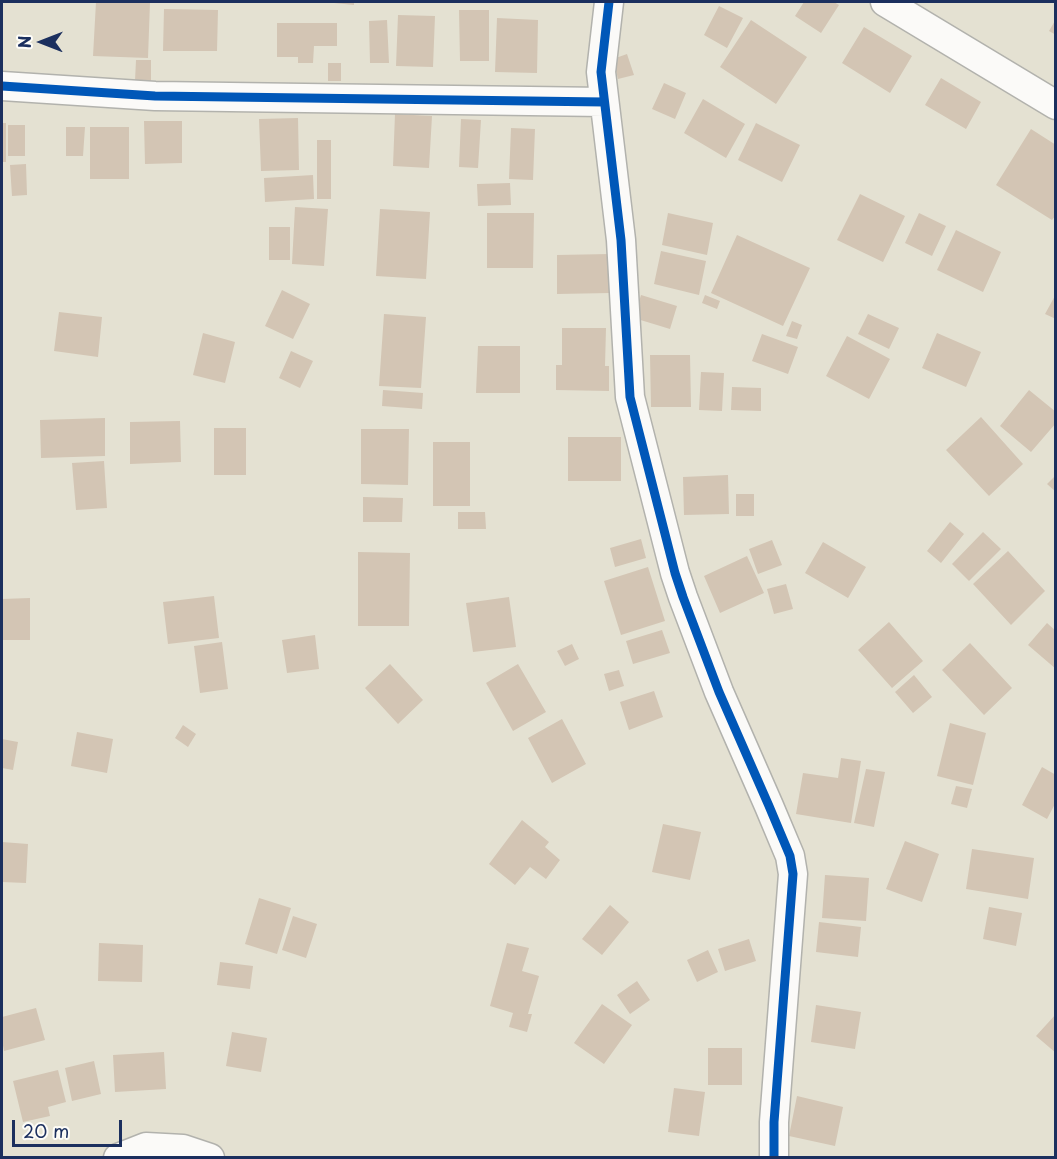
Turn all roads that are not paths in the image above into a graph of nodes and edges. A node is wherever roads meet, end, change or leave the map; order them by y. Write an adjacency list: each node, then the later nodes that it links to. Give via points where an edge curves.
1 (609, 2): 4 (street, via 601,72)
2 (885, 2): 5 (street)
3 (2, 86): 4 (street, via 167,97)
4 (604, 102): 8 (street, via 621,240 633,411 680,589 719,692 786,846 793,874)
5 (1056, 105)
6 (118, 1158): 7 (street, via 146,1148 183,1149)
7 (210, 1158)
8 (774, 1158)

